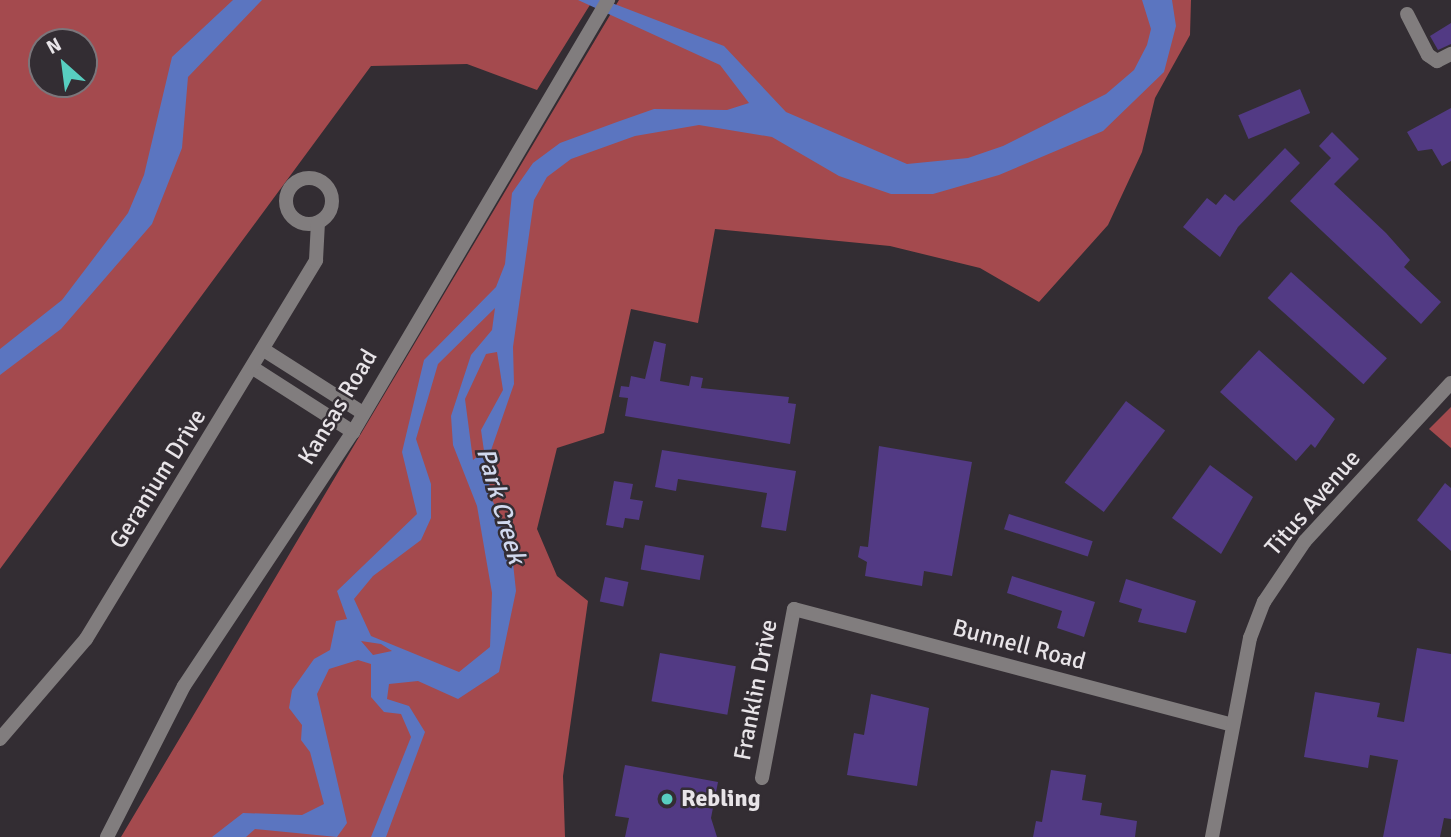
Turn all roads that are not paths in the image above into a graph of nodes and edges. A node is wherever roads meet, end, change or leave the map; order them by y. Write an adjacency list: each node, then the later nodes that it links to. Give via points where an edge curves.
1 (608, 0): 8 (street, Kansas Road)
2 (1407, 14): 3 (street, via 1428,55 1437,61)
3 (1451, 54)
4 (318, 223): 5 (street, Geranium Drive, via 316,260)
5 (264, 350): 6 (street, Geranium Drive); 8 (street)
6 (253, 368): 9 (street); 12 (street, Geranium Drive, via 70,662)
7 (1451, 383): 11 (street, Titus Avenue, via 1305,541 1274,583 1250,638)
8 (363, 413): 9 (street, Kansas Road)
9 (353, 432): 14 (street, Kansas Road, via 184,687)
10 (794, 609): 11 (street, Bunnell Road); 13 (street, Franklin Drive)
11 (1232, 725): 15 (street, Titus Avenue)
12 (0, 740)
13 (762, 778)
14 (107, 837)
15 (1212, 837)

